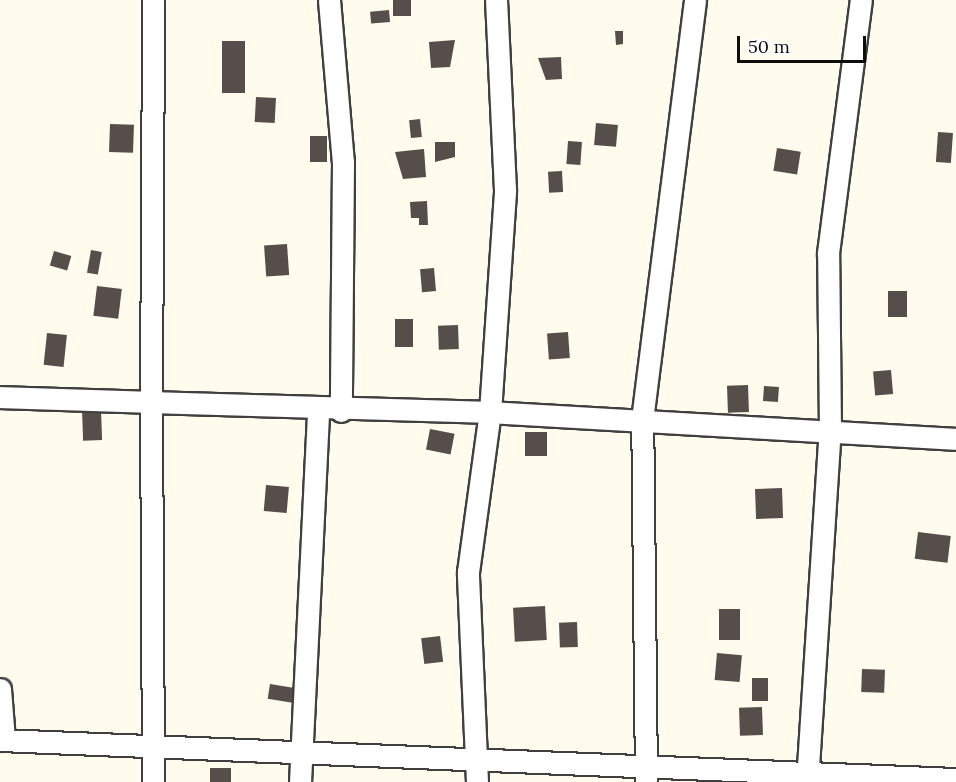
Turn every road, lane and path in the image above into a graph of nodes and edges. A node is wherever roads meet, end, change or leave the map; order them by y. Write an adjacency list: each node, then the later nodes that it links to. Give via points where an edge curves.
1 (153, 0): 7 (street)
2 (329, 0): 9 (street, via 343,162)
3 (496, 0): 10 (street, via 506,190)
4 (694, 0): 11 (street)
5 (861, 0): 12 (street, via 828,253)
6 (0, 397): 7 (street)
7 (151, 402): 8 (street); 16 (street)
8 (318, 411): 9 (street); 17 (street)
9 (341, 411): 10 (street)
10 (490, 412): 11 (street); 18 (street, via 468,572)
11 (642, 420): 12 (street); 19 (street)
12 (830, 430): 13 (street); 20 (street)
13 (956, 439)
14 (0, 689): 15 (street)
15 (2, 740): 16 (street)
16 (154, 746): 17 (street); 22 (street)
17 (299, 752): 18 (street); 23 (street)
18 (476, 759): 19 (street); 24 (street)
19 (646, 775): 20 (street)
20 (807, 777): 21 (street)
21 (956, 779)
22 (153, 782)
23 (300, 782)
24 (477, 782)

